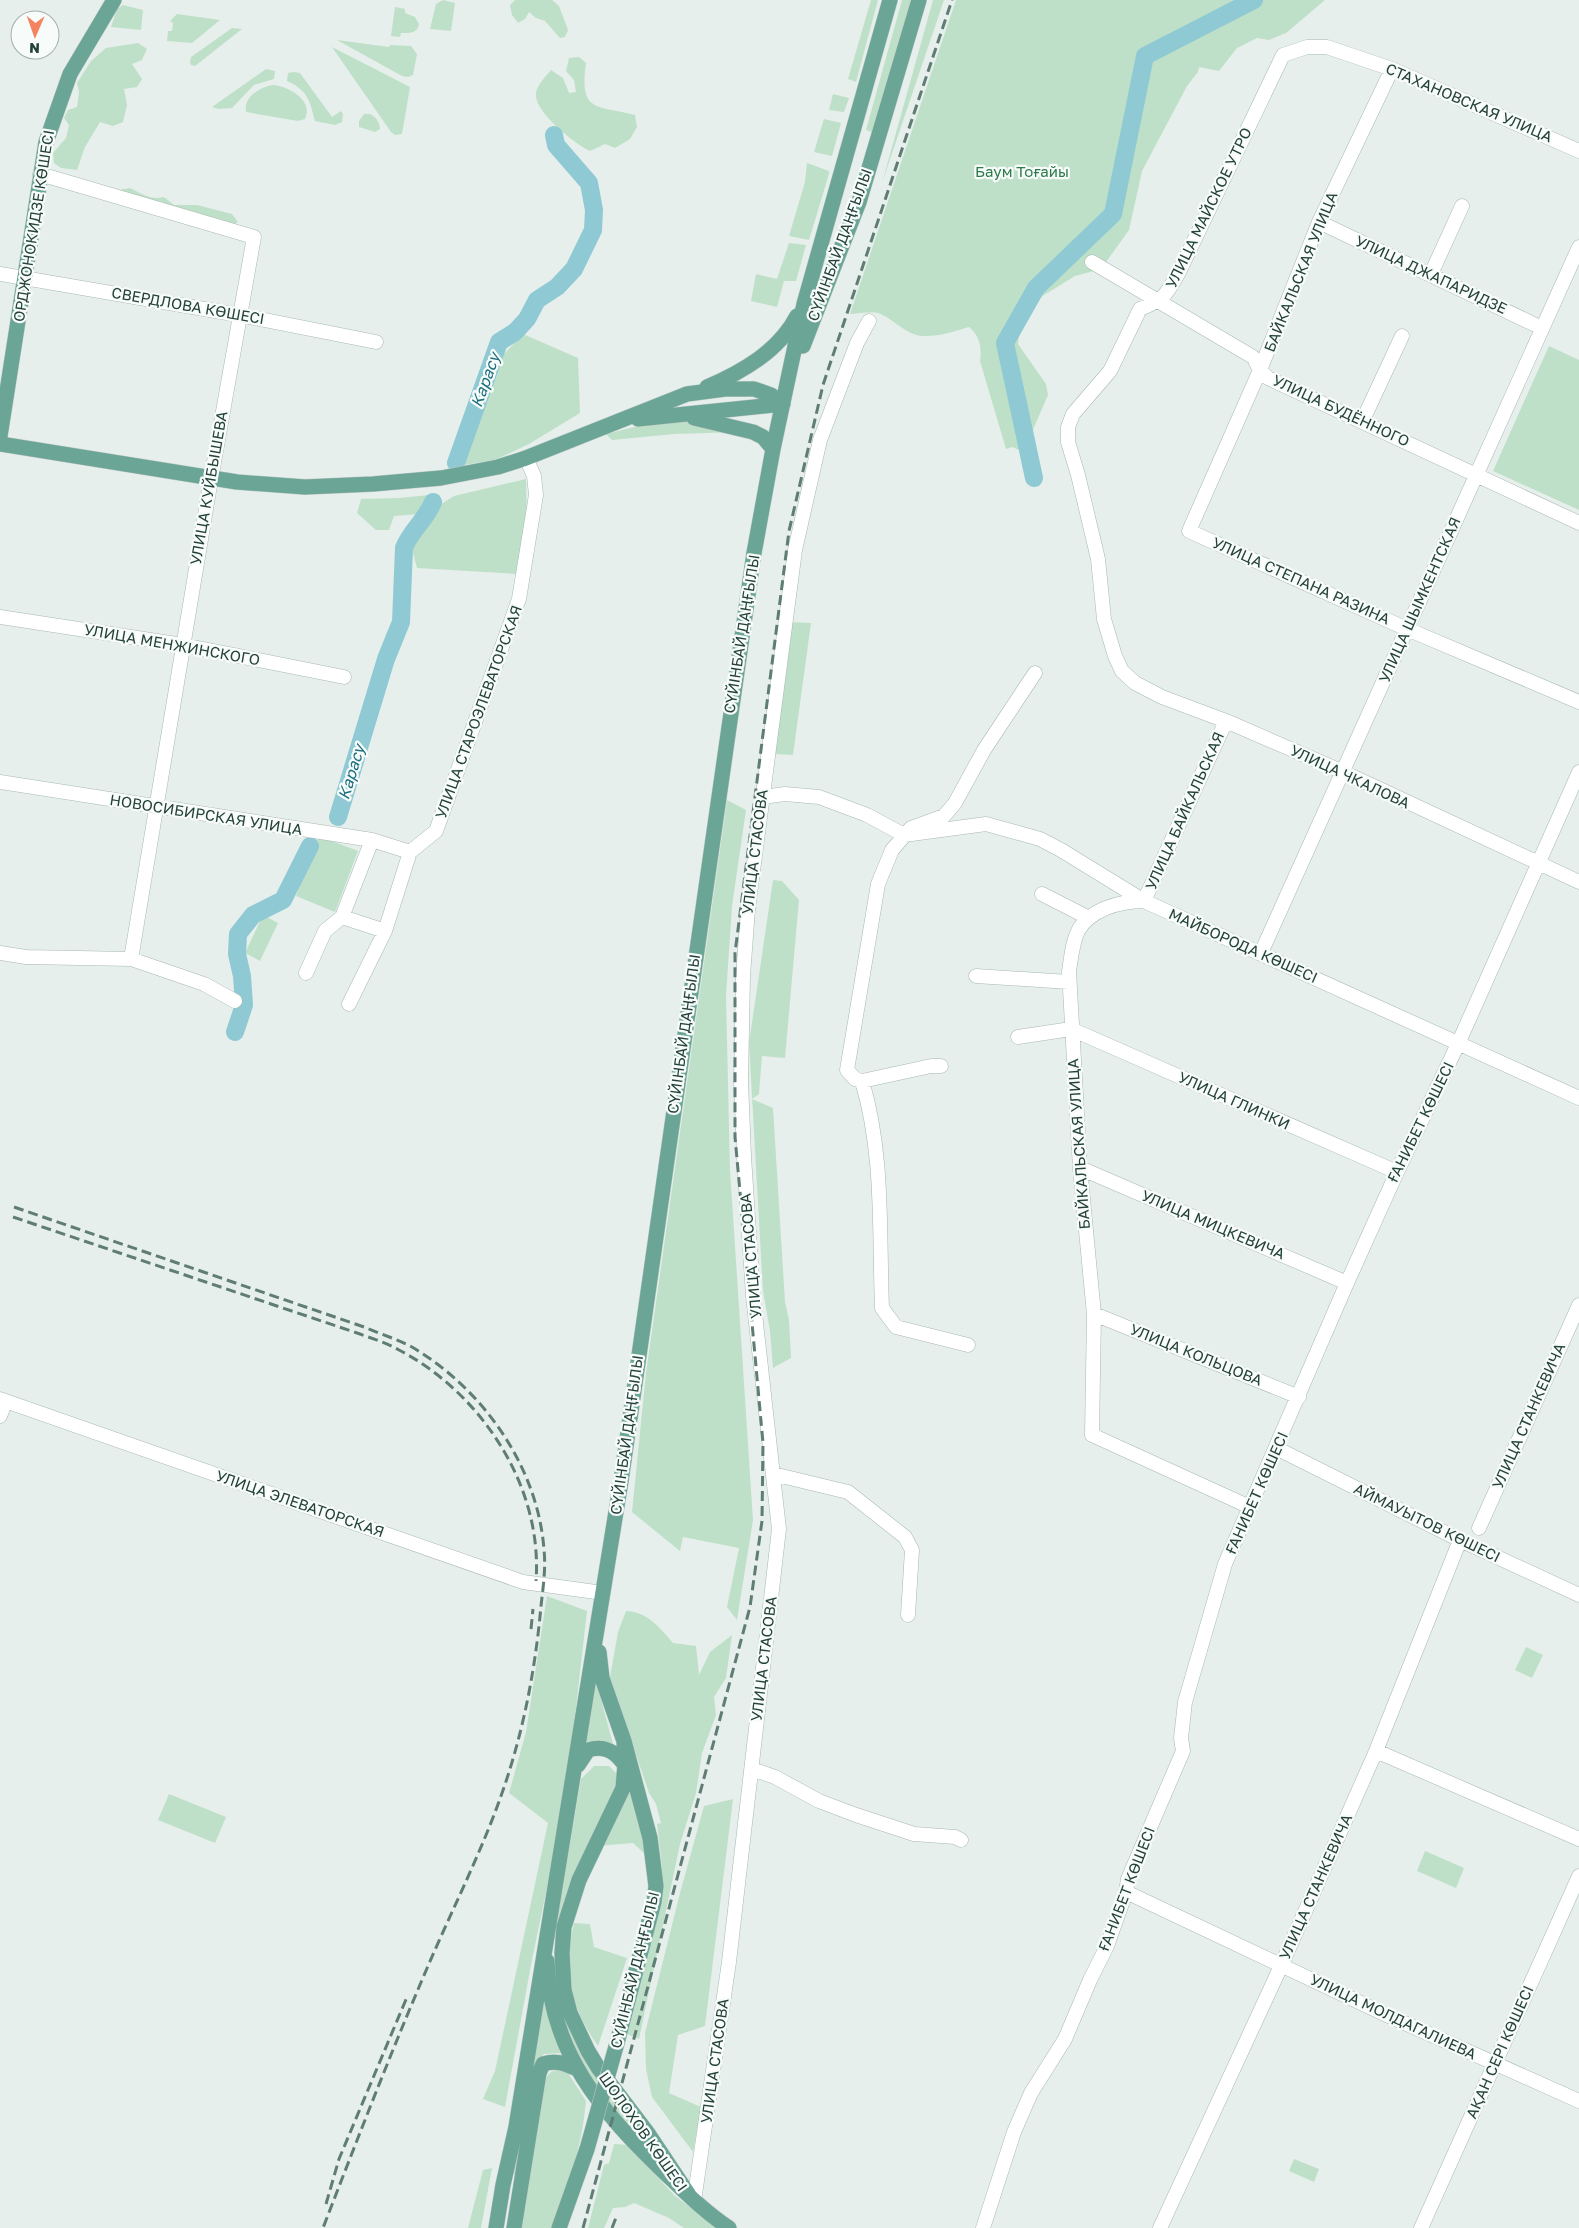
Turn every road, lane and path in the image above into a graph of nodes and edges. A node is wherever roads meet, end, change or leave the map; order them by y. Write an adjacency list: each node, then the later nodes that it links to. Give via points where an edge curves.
1 (114, 0): 7 (main road, ОРДЖОНОКИДЗЕ КӨШЕСІ, via 70,74 46,142)
2 (890, 0): 16 (main road, СҮЙІНБАЙ ДАҢҒЫЛЫ)
3 (920, 0): 24 (main road, СҮЙІНБАЙ ДАҢҒЫЛЫ, via 858,202)
4 (1358, 58): 5 (street, СТАХАНОВСКАЯ УЛИЦА); 15 (street, УЛИЦА МАЙСКОЕ УТРО, via 1317,46 1283,55 1179,272)
5 (1392, 69): 6 (street, СТАХАНОВСКАЯ УЛИЦА); 9 (street, БАЙКАЛЬСКАЯ УЛИЦА)
6 (1579, 151)
7 (40, 174): 14 (main road, ОРДЖОНОКИДЗЕ КӨШЕСІ); 17 (street, УЛИЦА КУЙБЫШЕВА, via 254,237)
8 (1462, 206): 13 (street)
9 (1319, 222): 13 (street, УЛИЦА ДЖАПАРИДЗЕ); 22 (street, БАЙКАЛЬСКАЯ УЛИЦА)
10 (1579, 247): 19 (street, УЛИЦА ШЫМКЕНТСКАЯ)
11 (1092, 262): 15 (street, УЛИЦА БУДЁННОГО)
12 (0, 274): 14 (street, СВЕРДЛОВА КӨШЕСІ)
13 (1431, 274): 19 (street, УЛИЦА ДЖАПАРИДЗЕ)
14 (25, 278): 17 (street, СВЕРДЛОВА КӨШЕСІ); 28 (main road, ОРДЖОНОКИДЗЕ КӨШЕСІ)
15 (1159, 302): 22 (street, УЛИЦА БУДЁННОГО, via 1253,357); 39 (street, УЛИЦА МАЙСКОЕ УТРО, via 1140,309 1110,371 1073,414 1068,427 1068,442 1098,559 1104,620)
16 (804, 304): 23 (main road, via 783,338 766,354 722,380); 24 (main road, СҮЙІНБАЙ ДАҢҒЫЛЫ)
17 (239, 315): 21 (street, СВЕРДЛОВА КӨШЕСІ); 33 (street, УЛИЦА КУЙБЫШЕВА)
18 (869, 321): 47 (street, УЛИЦА СТАСОВА, via 857,343 820,440 794,550)
19 (1542, 328): 32 (street, УЛИЦА ШЫМКЕНТСКАЯ)
20 (1402, 336): 26 (street)
21 (376, 342)
22 (1260, 370): 26 (street, УЛИЦА БУДЁННОГО, via 1268,378); 35 (street, БАЙКАЛЬСКАЯ УЛИЦА)
23 (687, 394): 24 (main road, via 754,389); 27 (main road)
24 (783, 404): 25 (main road); 30 (main road, СҮЙІНБАЙ ДАҢҒЫЛЫ)
25 (660, 416): 27 (main road); 30 (main road, via 710,421 753,432)
26 (1362, 422): 32 (street, УЛИЦА БУДЁННОГО)
27 (614, 423): 31 (main road)
28 (0, 436)
29 (0, 444): 33 (main road)
30 (773, 449): 87 (main road, СҮЙІНБАЙ ДАҢҒЫЛЫ, via 744,623)
31 (526, 458): 33 (main road, via 472,473 373,484 305,487); 51 (street, УЛИЦА СТАРОЭЛЕВАТОРСКАЯ, via 534,476 536,495 519,599 436,831)
32 (1476, 475): 34 (street, УЛИЦА БУДЁННОГО); 37 (street, УЛИЦА ШЫМКЕНТСКАЯ)
33 (211, 479): 38 (street, УЛИЦА КУЙБЫШЕВА)
34 (1579, 523)
35 (1189, 532): 37 (street, УЛИЦА СТЕПАНА РАЗИНА)
36 (0, 617): 38 (street, УЛИЦА МЕНЖИНСКОГО)
37 (1407, 629): 42 (street, УЛИЦА СТЕПАНА РАЗИНА); 44 (street, УЛИЦА ШЫМКЕНТСКАЯ)
38 (183, 645): 41 (street, УЛИЦА МЕНЖИНСКОГО); 48 (street, УЛИЦА КУЙБЫШЕВА)
39 (1122, 671): 43 (street, УЛИЦА ЧКАЛОВА, via 1162,697)
40 (1034, 673): 49 (street, via 984,750 955,803 944,816 911,828)
41 (344, 677)
42 (1579, 702)
43 (1226, 721): 44 (street, УЛИЦА ЧКАЛОВА); 55 (street, УЛИЦА БАЙКАЛЬСКАЯ)
44 (1341, 771): 52 (street, УЛИЦА ЧКАЛОВА); 59 (street, УЛИЦА ШЫМКЕНТСКАЯ)
45 (1579, 772): 52 (street, ҒАНИБЕТ КӨШЕСІ)
46 (0, 782): 48 (street, НОВОСИБИРСКАЯ УЛИЦА)
47 (762, 798): 49 (street, via 785,794 819,797 867,815); 83 (street, УЛИЦА СТАСОВА, via 743,976 741,1081 753,1296)
48 (157, 808): 50 (street, НОВОСИБИРСКАЯ УЛИЦА); 61 (street, УЛИЦА КУЙБЫШЕВА)
49 (904, 835): 55 (street, МАЙБОРОДА КӨШЕСІ, via 986,824 1040,839); 71 (street, via 892,850 878,884 847,1070 855,1079)
50 (372, 840): 51 (street, НОВОСИБИРСКАЯ УЛИЦА); 56 (street)
51 (410, 852): 58 (street)
52 (1537, 864): 53 (street, УЛИЦА ЧКАЛОВА); 69 (street, ҒАНИБЕТ КӨШЕСІ)
53 (1579, 882)
54 (1042, 894): 57 (street)
55 (1144, 901): 57 (street, via 1123,901); 59 (street, МАЙБОРОДА КӨШЕСІ)
56 (342, 917): 58 (street); 62 (street, via 325,931)
57 (1087, 917): 64 (street, БАЙКАЛЬСКАЯ УЛИЦА, via 1073,945)
58 (385, 931): 66 (street)
59 (1261, 953): 69 (street, МАЙБОРОДА КӨШЕСІ)
60 (0, 954): 61 (street)
61 (131, 959): 65 (street, via 204,984)
62 (306, 973)
63 (976, 976): 64 (street)
64 (1069, 982): 67 (street, БАЙКАЛЬСКАЯ УЛИЦА)
65 (235, 1001)
66 (349, 1004)
67 (1070, 1029): 68 (street); 73 (street, БАЙКАЛЬСКАЯ УЛИЦА); 74 (street, УЛИЦА ГЛИНКИ)
68 (1018, 1037)
69 (1458, 1044): 72 (street, МАЙБОРОДА КӨШЕСІ); 74 (street, ҒАНИБЕТ КӨШЕСІ)
70 (942, 1066): 71 (street)
71 (862, 1081): 78 (street, via 876,1148 882,1308 896,1327)
72 (1579, 1098)
73 (1080, 1168): 75 (street, УЛИЦА МИЦКЕВИЧА); 77 (street, БАЙКАЛЬСКАЯ УЛИЦА)
74 (1397, 1172): 75 (street, ҒАНИБЕТ КӨШЕСІ)
75 (1347, 1283): 79 (street, ҒАНИБЕТ КӨШЕСІ)
76 (1579, 1305): 85 (street, УЛИЦА СТАНКЕВИЧА)
77 (1094, 1314): 79 (street, УЛИЦА КОЛЬЦОВА); 84 (street, БАЙКАЛЬСКАЯ УЛИЦА, via 1092,1436)
78 (968, 1345)
79 (1299, 1397): 82 (street, ҒАНИБЕТ КӨШЕСІ)
80 (3, 1400): 81 (street); 87 (street, УЛИЦА ЭЛЕВАТОРСКАЯ, via 523,1582)
81 (0, 1416)
82 (1276, 1448): 84 (street, ҒАНИБЕТ КӨШЕСІ); 86 (street, АЙМАУЫТОВ КӨШЕСІ)
83 (773, 1474): 89 (street, via 848,1492 905,1537 912,1550); 94 (street, УЛИЦА СТАСОВА, via 779,1529)
84 (1250, 1507): 100 (street, ҒАНИБЕТ КӨШЕСІ, via 1225,1564 1185,1702 1182,1751 1128,1879)
85 (1479, 1528)
86 (1460, 1540): 88 (street, АЙМАУЫТОВ КӨШЕСІ); 92 (street, УЛИЦА СТАНКЕВИЧА)
87 (603, 1593): 90 (main road, СҮЙІНБАЙ ДАҢҒЫЛЫ)
88 (1579, 1595)
89 (908, 1616)
90 (599, 1621): 91 (main road, СҮЙІНБАЙ ДАҢҒЫЛЫ, via 602,1678); 95 (main road, СҮЙІНБАЙ ДАҢҒЫЛЫ)
91 (624, 1740): 93 (main road); 96 (main road, СҮЙІНБАЙ ДАҢҒЫЛЫ)
92 (1376, 1751): 97 (street); 102 (street, УЛИЦА СТАНКЕВИЧА)
93 (625, 1764): 95 (main road, via 611,1750 594,1748 582,1757); 96 (main road); 108 (main road, ШОЛОХОВ КӨШЕСІ, via 619,1797 579,1880 568,1911 562,1972 575,2024 599,2069)
94 (752, 1769): 98 (street, via 856,1815 914,1834); 108 (street, УЛИЦА СТАСОВА, via 729,1962)
95 (573, 1778): 101 (main road, СҮЙІНБАЙ ДАҢҒЫЛЫ)
96 (635, 1783): 111 (main road, СҮЙІНБАЙ ДАҢҒЫЛЫ, bridge, via 650,1838 656,1886 654,1902 587,2149)
97 (1579, 1839)
98 (961, 1840)
99 (1579, 1876): 103 (street, АҚАН СЕРІ КӨШЕСІ)
100 (1126, 1892): 102 (street, УЛИЦА МОЛДАГАЛИЕВА); 113 (street, ҒАНИБЕТ КӨШЕСІ, via 1107,1946 1066,2039 1031,2093 1014,2132)
101 (549, 1925): 104 (main road, ШОЛОХОВ КӨШЕСІ, via 547,1964 551,1997 562,2038); 106 (main road, СҮЙІНБАЙ ДАҢҒЫЛЫ, via 516,2127)
102 (1281, 1966): 103 (street, УЛИЦА МОЛДАГАЛИЕВА); 114 (street, УЛИЦА СТАНКЕВИЧА)
103 (1496, 2064): 105 (street, УЛИЦА МОЛДАГАЛИЕВА); 115 (street, АҚАН СЕРІ КӨШЕСІ)
104 (575, 2068): 107 (main road, via 561,2062 543,2064); 108 (main road, ШОЛОХОВ КӨШЕСІ, via 588,2089 632,2142)
105 (1579, 2101)
106 (502, 2185): 107 (main road, via 515,2182); 109 (main road, СҮЙІНБАЙ ДАҢҒЫЛЫ)
107 (521, 2188): 110 (main road)
108 (692, 2198): 112 (main road, ШОЛОХОВ КӨШЕСІ)
109 (496, 2228)
110 (514, 2228)
111 (559, 2228)
112 (729, 2228)
113 (984, 2228)
114 (1160, 2228)
115 (1420, 2228)

